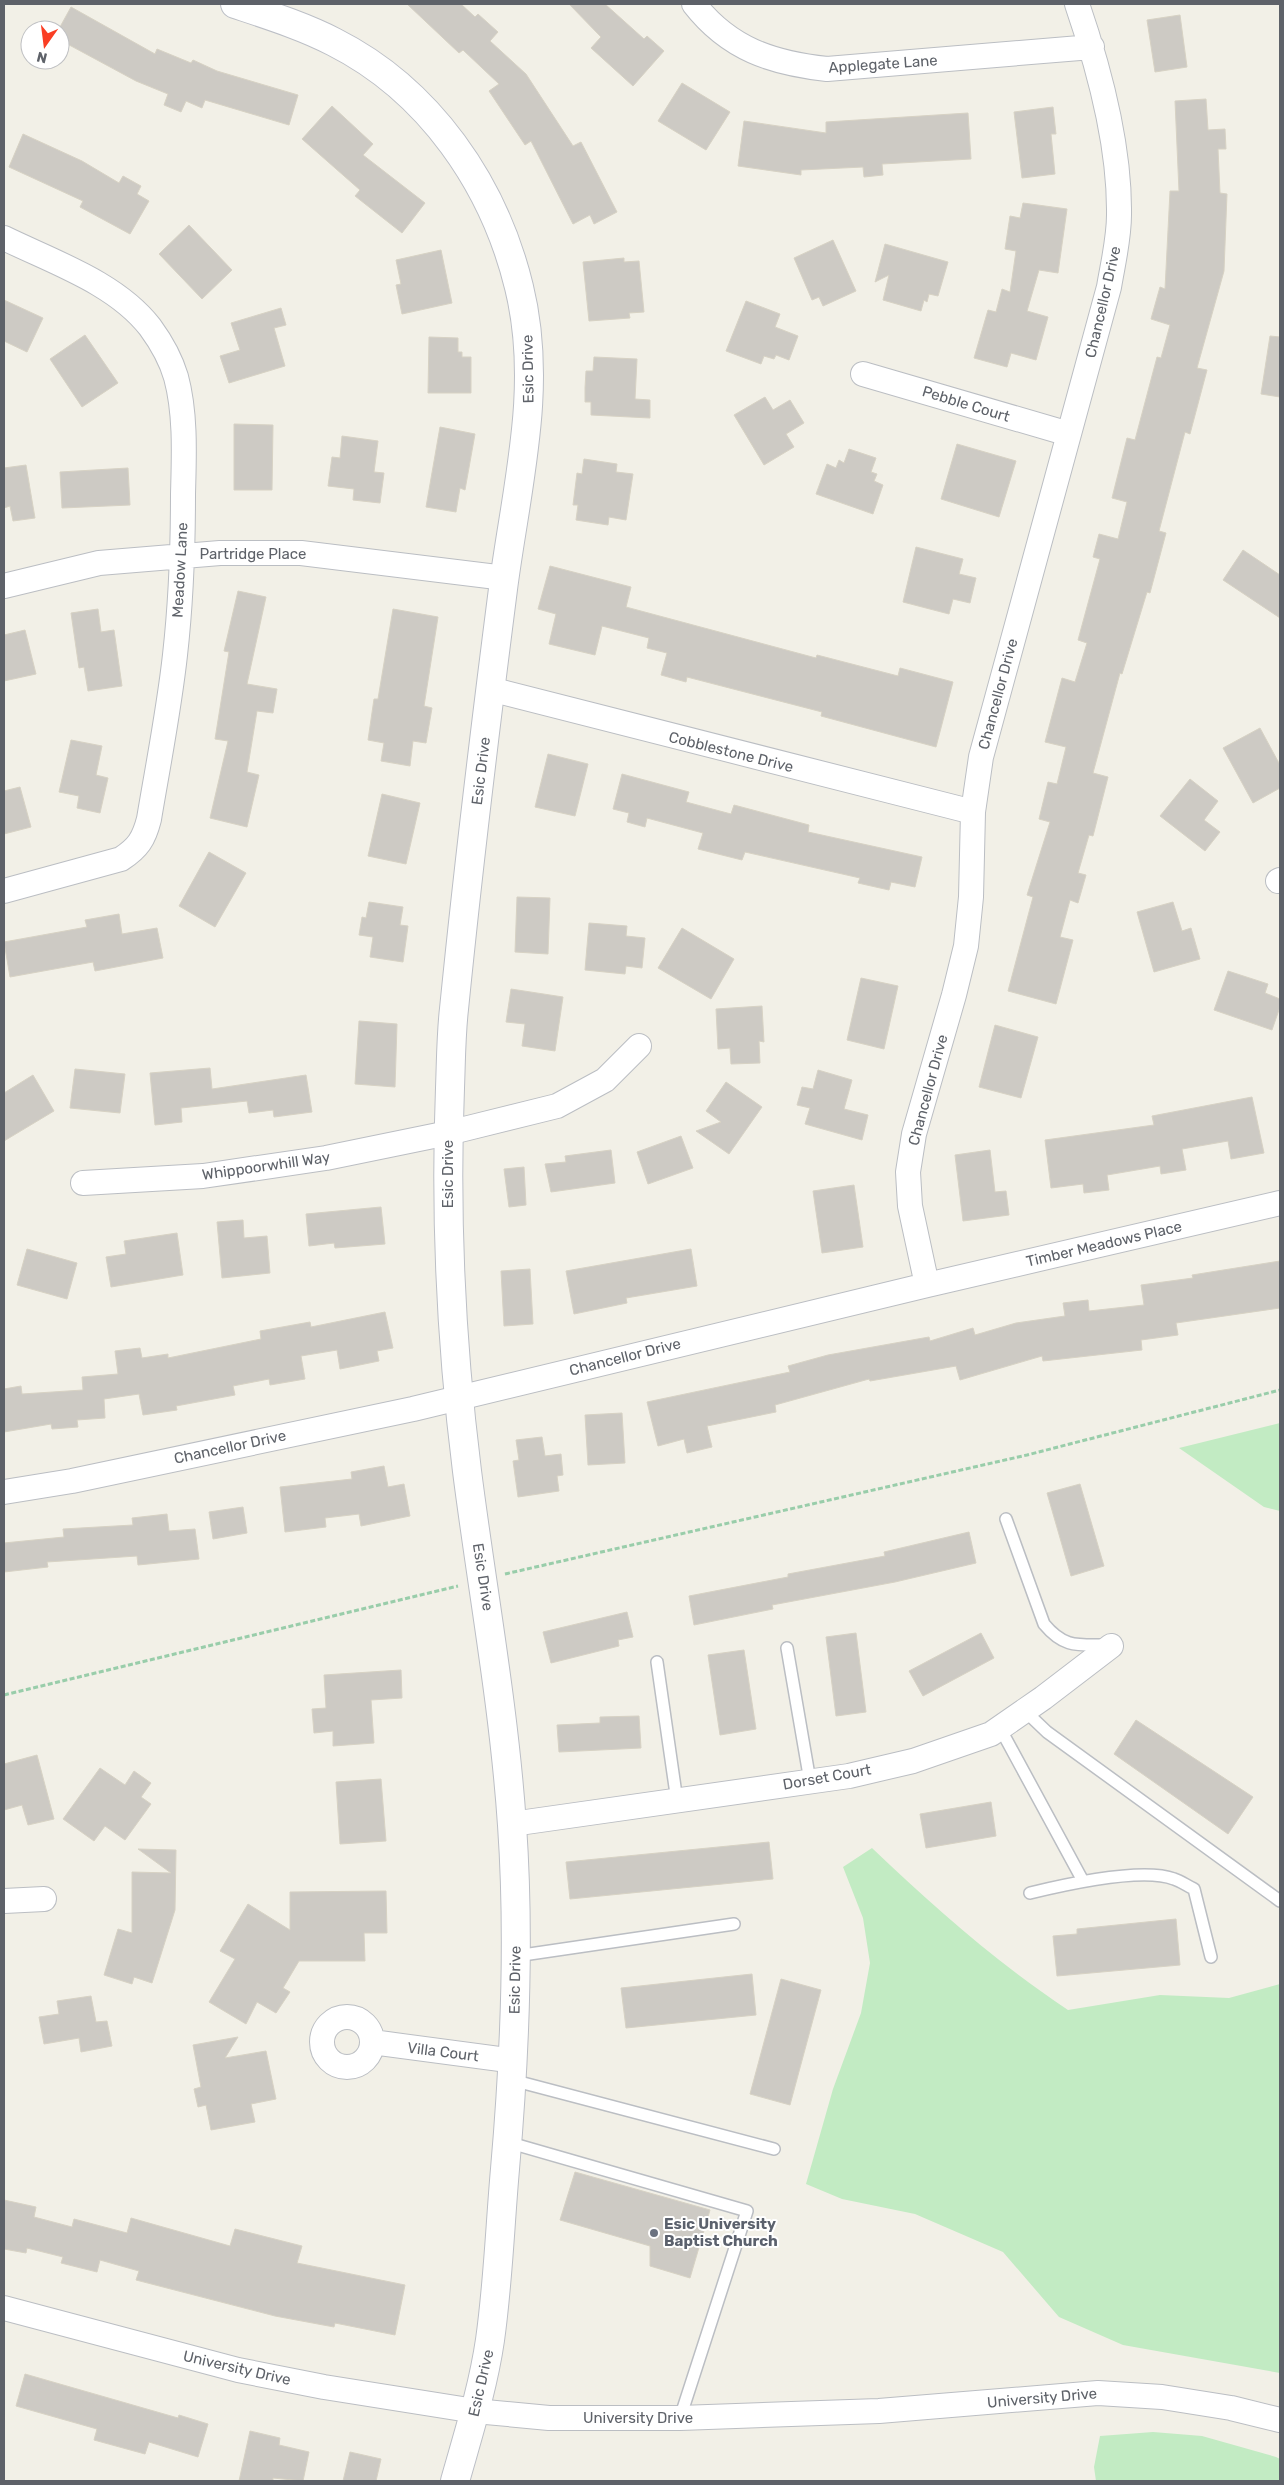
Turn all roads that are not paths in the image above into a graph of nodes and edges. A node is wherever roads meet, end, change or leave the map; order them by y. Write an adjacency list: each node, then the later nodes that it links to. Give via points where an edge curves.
1 (235, 4): 9 (street, Esic Drive, via 306,29 370,63 403,88 432,117 479,184 504,240 518,284 527,330 528,422)
2 (694, 4): 4 (street, Applegate Lane, via 709,23 734,42 765,57 827,69)
3 (1077, 4): 4 (street, Chancellor Drive)
4 (1092, 47): 7 (street, Chancellor Drive, via 1114,151 1120,214 1110,287)
5 (4, 238): 8 (street, Meadow Lane, via 112,291 137,312 165,351 176,376 181,403)
6 (864, 374): 7 (street, Pebble Court)
7 (1069, 434): 12 (street, Chancellor Drive, via 981,756)
8 (183, 554): 9 (street, Partridge Place, via 301,553); 10 (street, Partridge Place, via 99,563); 13 (street, Meadow Lane, via 175,656 145,837 135,850 121,859)
9 (505, 578): 11 (street, Esic Drive)
10 (4, 586)
11 (490, 690): 12 (street, Cobblestone Drive); 15 (street, Esic Drive, via 453,1018)
12 (973, 812): 18 (street, Chancellor Drive, via 966,946 914,1134 908,1172 910,1206)
13 (4, 892)
14 (640, 1046): 15 (street, Whippoorwhill Way, via 605,1080 557,1106)
15 (448, 1133): 16 (street, Whippoorwhill Way, via 326,1158 203,1176); 19 (street, Esic Drive, via 451,1293)
16 (83, 1183)
17 (1280, 1203): 18 (street, Timber Meadows Place)
18 (927, 1285): 19 (street, Chancellor Drive)
19 (459, 1397): 20 (street, Chancellor Drive, via 81,1479); 29 (street, Esic Drive, via 494,1648)
20 (4, 1492)
21 (1006, 1519): 22 (lane, via 1044,1624 1055,1638 1072,1645)
22 (1111, 1646): 25 (street, Dorset Court)
23 (787, 1648): 27 (lane)
24 (656, 1662): 28 (lane)
25 (1025, 1711): 26 (street, Dorset Court); 34 (lane, via 1047,1732)
26 (1000, 1728): 27 (street, Dorset Court, via 968,1743 913,1761 849,1776); 30 (lane)
27 (810, 1781): 28 (street, Dorset Court)
28 (677, 1800): 29 (street, Dorset Court)
29 (512, 1824): 36 (street, Esic Drive)
30 (1083, 1881): 31 (lane); 37 (lane, via 1152,1875 1173,1878 1194,1890)
31 (1030, 1893)
32 (44, 1899): 33 (street)
33 (4, 1900)
34 (1280, 1901)
35 (734, 1924): 36 (lane)
36 (516, 1956): 39 (street, Esic Drive)
37 (1211, 1957)
38 (372, 2042): 39 (street, Villa Court)
39 (513, 2070): 40 (street, Esic Drive); 41 (lane)
40 (507, 2142): 43 (street, Esic Drive, via 490,2342); 44 (lane, via 746,2210)
41 (774, 2149)
42 (4, 2308): 43 (street, University Drive, via 238,2370)
43 (475, 2411): 44 (street, University Drive, via 549,2418); 46 (street, Esic Drive)
44 (680, 2418): 45 (street, University Drive, via 879,2411 1098,2393 1162,2397)
45 (1280, 2420)
46 (455, 2481)

